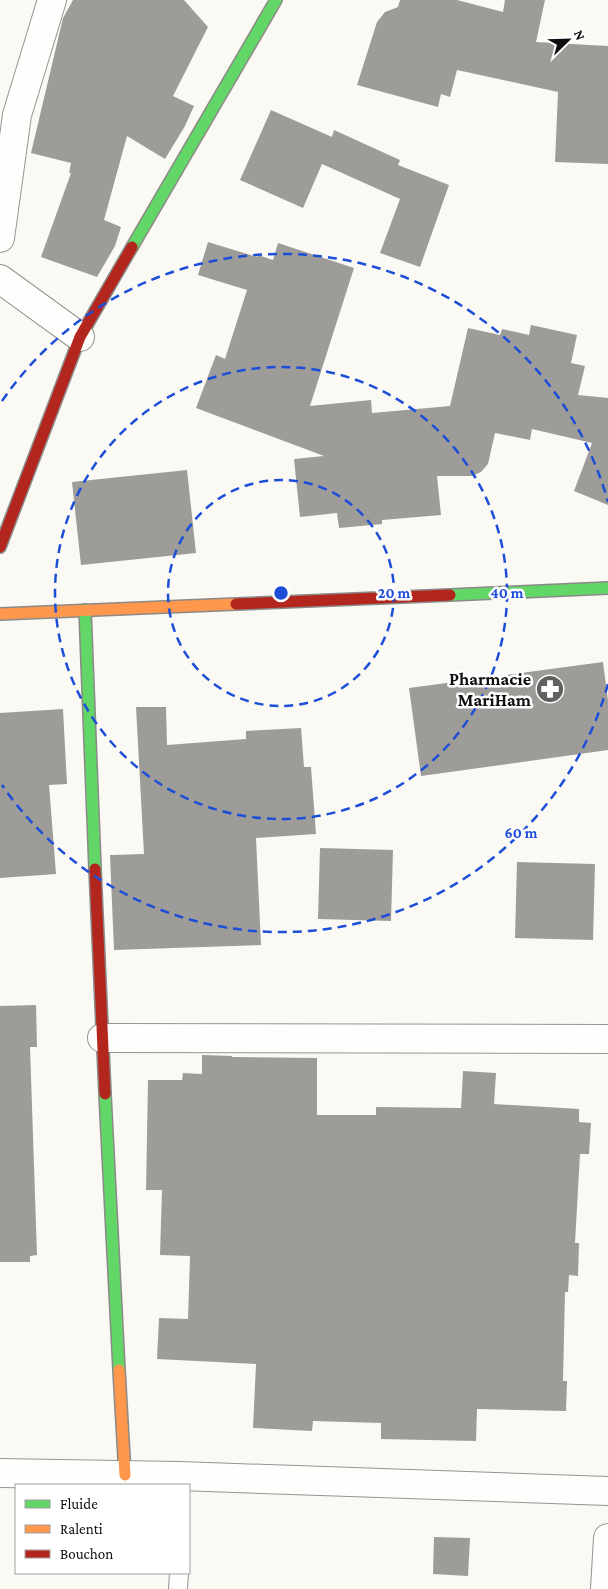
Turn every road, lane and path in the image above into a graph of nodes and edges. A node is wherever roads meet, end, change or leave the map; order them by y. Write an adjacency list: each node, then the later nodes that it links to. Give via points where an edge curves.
1 (52, 0): 3 (street, via 17,116)
2 (276, 0): 5 (street)
3 (0, 238)
4 (0, 279): 5 (street)
5 (80, 337): 6 (street)
6 (0, 546)
7 (608, 588): 8 (street)
8 (85, 610): 9 (street); 10 (street)
9 (0, 614)
10 (102, 1038): 11 (street); 13 (street)
11 (608, 1039)
12 (0, 1473): 13 (street)
13 (125, 1475): 14 (street)
14 (179, 1480): 15 (street)
15 (608, 1491)
16 (608, 1538): 19 (street)
17 (178, 1574): 18 (lane)
18 (178, 1589)
19 (605, 1589)

